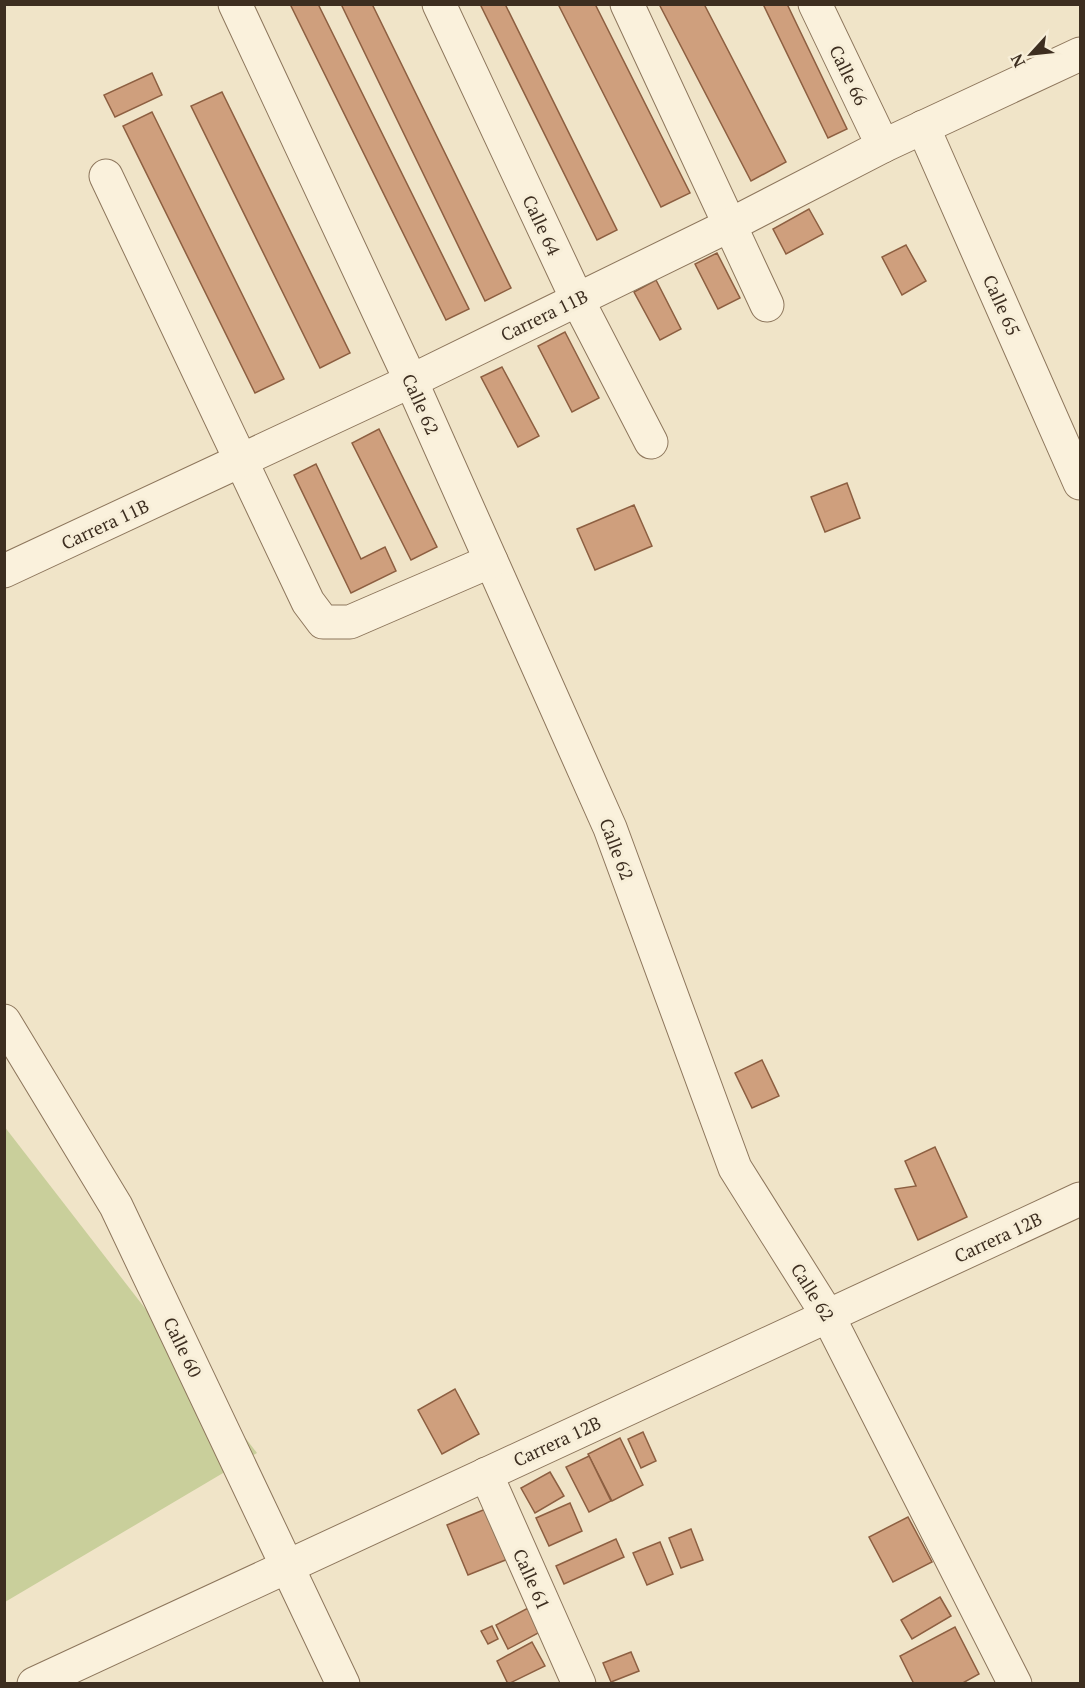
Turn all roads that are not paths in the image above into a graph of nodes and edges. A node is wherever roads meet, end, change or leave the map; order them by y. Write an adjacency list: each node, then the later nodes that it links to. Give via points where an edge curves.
1 (235, 4): 12 (street, Calle 62)
2 (439, 4): 10 (street, Calle 64)
3 (627, 4): 9 (street)
4 (814, 4): 7 (street, Calle 66)
5 (1080, 54): 6 (street, Carrera 11B)
6 (923, 127): 7 (street, Carrera 11B); 15 (street, Calle 65)
7 (883, 146): 9 (street, Carrera 11B)
8 (106, 176): 14 (street)
9 (730, 225): 10 (street, Carrera 11B); 11 (street)
10 (577, 299): 12 (street, Carrera 11B); 13 (street, Calle 64)
11 (767, 305)
12 (411, 381): 14 (street, Carrera 11B); 16 (street, Calle 62)
13 (651, 442)
14 (241, 462): 16 (street, via 308,602 323,622 350,622); 17 (street, Carrera 11B)
15 (1080, 483)
16 (491, 561): 20 (street, Calle 62, via 610,828 735,1168)
17 (4, 571)
18 (4, 1021): 22 (street, Calle 60, via 116,1206)
19 (1080, 1199): 20 (street, Carrera 12B)
20 (828, 1316): 21 (street, Carrera 12B); 26 (street, Calle 62)
21 (486, 1474): 22 (street, Carrera 12B); 25 (street, Calle 61)
22 (288, 1566): 23 (street, Carrera 12B); 24 (street, Calle 60)
23 (34, 1683)
24 (343, 1683)
25 (579, 1683)
26 (1016, 1683)

